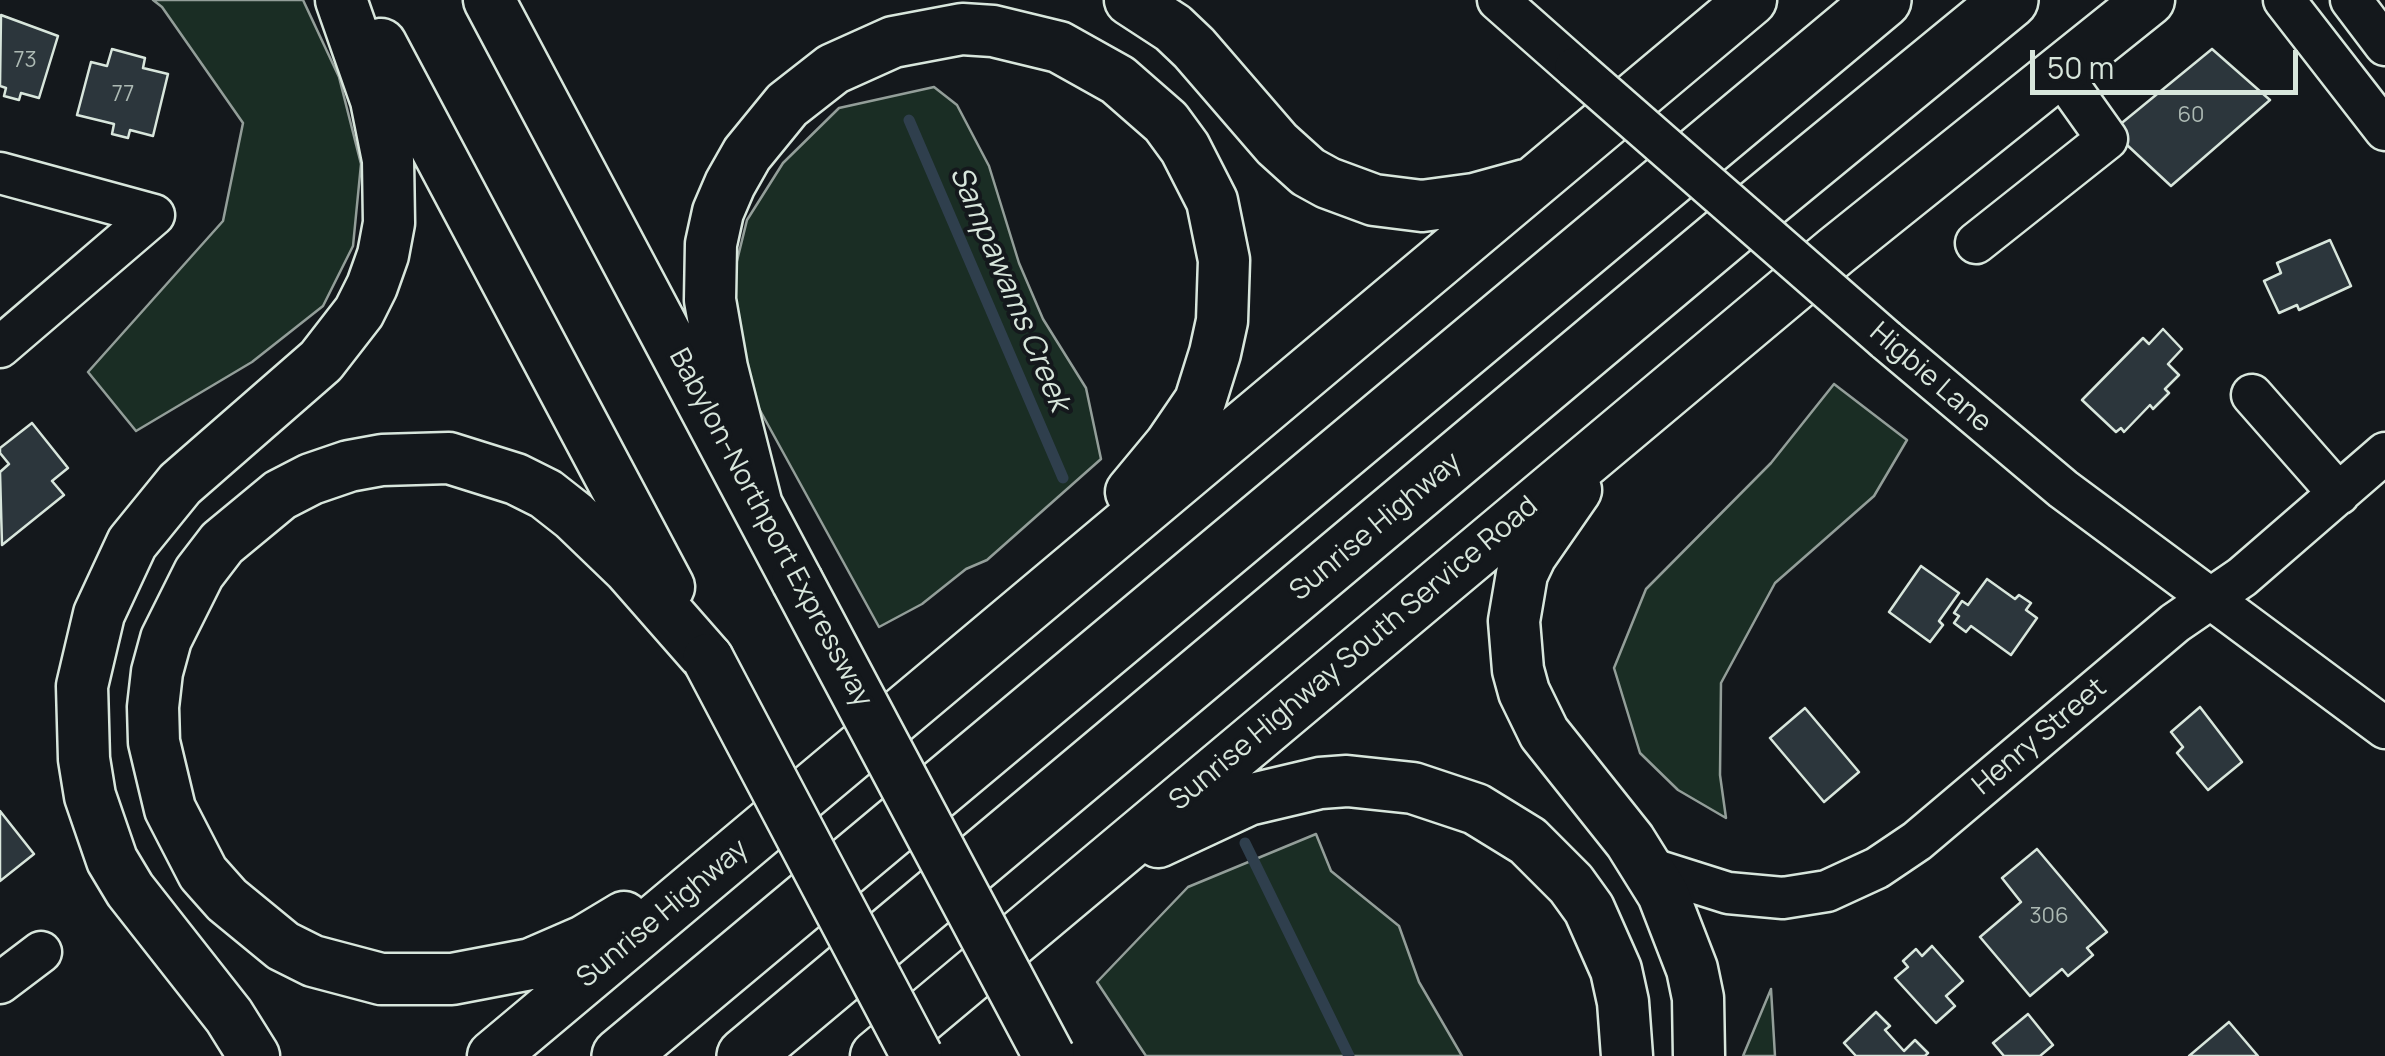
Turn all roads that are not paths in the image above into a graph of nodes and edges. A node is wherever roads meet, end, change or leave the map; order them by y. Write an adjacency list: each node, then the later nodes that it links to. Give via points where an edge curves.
1 (341, 0): 33 (main road, via 376,100 388,160 389,223 372,286 322,362 180,484 132,543 99,614 82,686 84,759 112,860)
2 (357, 0): 26 (main road)
3 (489, 0): 23 (main road, Babylon-Northport Expressway)
4 (1130, 0): 16 (main road, via 1194,48 1308,172 1350,194 1422,206)
5 (1498, 0): 25 (street, Higbie Lane, bridge, via 2022,456)
6 (1751, 0): 16 (main road, Sunrise Highway)
7 (1883, 0): 35 (highway)
8 (2010, 0): 36 (highway, Sunrise Highway)
9 (2149, 0): 13 (main road)
10 (2284, 0): 14 (street)
11 (2351, 0): 12 (street)
12 (2385, 45)
13 (2058, 70): 17 (street, via 2107,139); 20 (main road)
14 (2385, 130)
15 (0, 173): 18 (street, via 154,215)
16 (1540, 180): 24 (main road, Sunrise Highway)
17 (1976, 244)
18 (0, 348)
19 (2252, 395): 22 (street)
20 (1615, 434): 29 (main road, via 1531,555 1518,589 1514,646 1524,692 1544,733); 30 (main road, Sunrise Highway South Service Road)
21 (2385, 453): 22 (street, Henry Street)
22 (2340, 494): 25 (street, Henry Street)
23 (756, 502): 24 (main road, via 714,331 709,272 718,212 748,154 807,87 892,42 962,30 1059,47 1144,100 1185,148 1220,230 1224,290 1200,401); 39 (main road, Babylon-Northport Expressway, bridge)
24 (1048, 589): 28 (main road, Sunrise Highway)
25 (2210, 599): 27 (street, Higbie Lane); 29 (street, Henry Street, via 1877,868 1827,891 1783,898 1699,886)
26 (708, 660): 28 (main road, via 600,538 546,494 448,458 382,460 311,478 222,543 166,639 157,672 154,742 184,841 227,900 283,946 381,979 452,980 531,964); 38 (main road, bridge)
27 (2385, 728)
28 (737, 852): 34 (main road, Sunrise Highway)
29 (1649, 868): 41 (main road, via 1692,969)
30 (1093, 874): 37 (main road); 40 (main road, via 1273,791 1347,781 1445,798 1506,825 1571,884 1616,970)
31 (40, 952): 32 (street)
32 (0, 983)
33 (254, 1056)
34 (493, 1056)
35 (620, 1056)
36 (744, 1056)
37 (876, 1056)
38 (917, 1056)
39 (1049, 1056)
40 (1627, 1056)
41 (1699, 1056)

